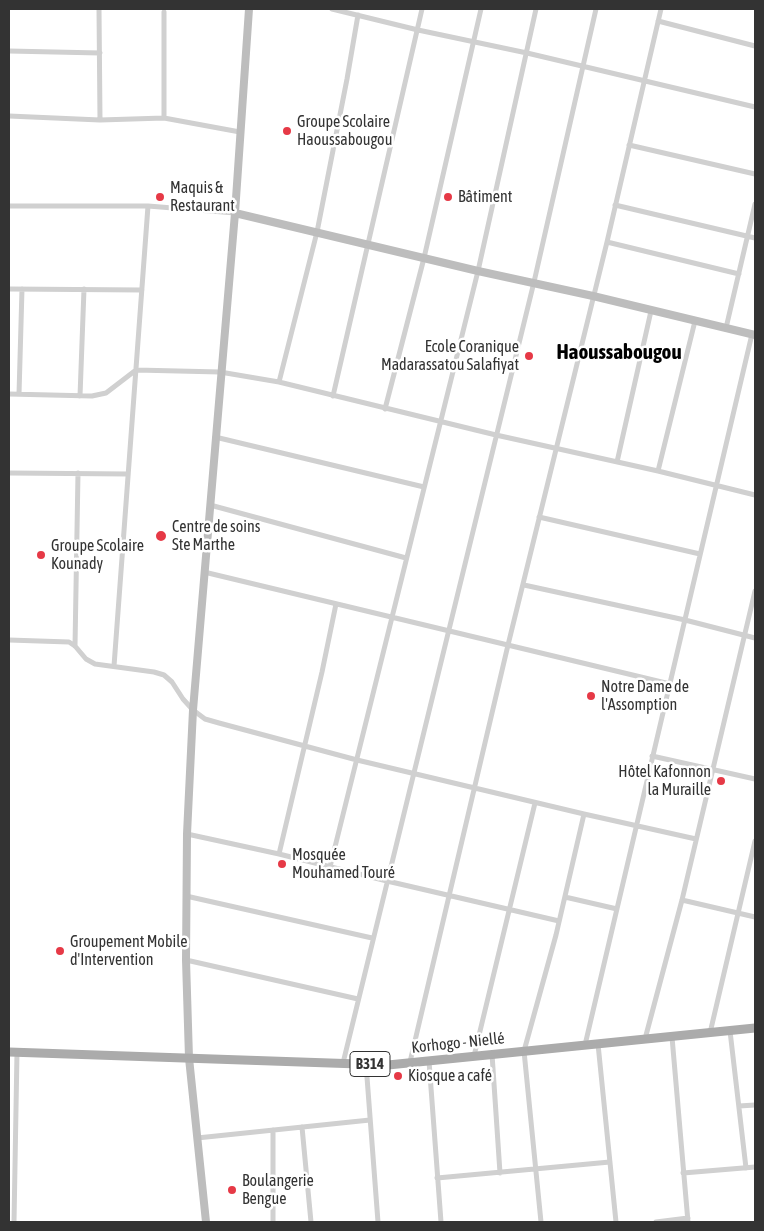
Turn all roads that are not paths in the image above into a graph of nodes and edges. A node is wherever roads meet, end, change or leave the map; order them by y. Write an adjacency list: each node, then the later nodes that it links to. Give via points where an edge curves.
1 (99, 9): 16 (street)
2 (249, 9): 24 (street)
3 (332, 9): 10 (street)
4 (422, 9): 12 (street)
5 (481, 9): 13 (street)
6 (536, 9): 17 (street)
7 (596, 9): 18 (street)
8 (661, 9): 11 (street)
9 (164, 12): 22 (street)
10 (358, 15): 12 (street); 32 (street)
11 (658, 21): 14 (street); 19 (street)
12 (418, 30): 13 (street); 36 (street)
13 (473, 42): 17 (street); 37 (street)
14 (755, 46)
15 (9, 51): 16 (street)
16 (100, 53): 23 (street)
17 (527, 54): 18 (street); 38 (street)
18 (584, 67): 19 (street); 40 (street)
19 (644, 81): 20 (street); 25 (street)
20 (755, 106)
21 (9, 116): 23 (street)
22 (164, 118): 23 (street); 24 (street)
23 (100, 120)
24 (240, 132): 31 (street)
25 (629, 145): 26 (street); 28 (street)
26 (755, 174)
27 (755, 204): 33 (street)
28 (615, 205): 33 (street); 35 (street)
29 (9, 206): 30 (street)
30 (148, 206): 31 (street); 44 (street)
31 (235, 214): 32 (street); 51 (street)
32 (317, 232): 36 (street); 52 (street)
33 (748, 236): 34 (street); 39 (street)
34 (755, 238)
35 (607, 242): 39 (street); 45 (street)
36 (368, 245): 37 (street); 56 (street)
37 (424, 258): 38 (street); 57 (street)
38 (478, 271): 40 (street); 58 (street)
39 (739, 274): 48 (street)
40 (534, 282): 45 (street); 59 (street)
41 (9, 289): 42 (street)
42 (22, 289): 43 (street); 54 (street)
43 (84, 290): 44 (street); 55 (street)
44 (142, 290): 50 (street)
45 (593, 296): 46 (street); 61 (street)
46 (651, 311): 47 (street); 62 (street)
47 (695, 321): 48 (street); 63 (street)
48 (726, 328): 49 (street)
49 (754, 335): 67 (street)
50 (136, 370): 51 (street); 55 (street, via 106,393); 66 (street)
51 (220, 372): 52 (street); 60 (street)
52 (279, 382): 56 (street)
53 (9, 394): 54 (street)
54 (20, 394): 55 (street)
55 (80, 396)
56 (333, 396): 57 (street)
57 (385, 409): 58 (street)
58 (440, 421): 59 (street); 68 (street)
59 (496, 435): 61 (street); 80 (street)
60 (215, 436): 68 (street); 70 (street)
61 (556, 448): 62 (street); 71 (street)
62 (617, 462): 63 (street)
63 (658, 471): 67 (street)
64 (9, 473): 65 (street)
65 (78, 473): 66 (street); 85 (street)
66 (128, 474): 86 (street)
67 (717, 486): 69 (street); 72 (street)
68 (424, 487): 73 (street)
69 (755, 495)
70 (210, 505): 73 (street); 74 (street)
71 (539, 517): 72 (street); 75 (street)
72 (700, 554): 79 (street)
73 (406, 558): 78 (street)
74 (204, 572): 77 (street); 88 (street)
75 (524, 585): 79 (street); 84 (street)
76 (755, 591): 81 (street)
77 (336, 604): 78 (street); 89 (street)
78 (392, 617): 80 (street); 91 (street)
79 (684, 620): 81 (street); 87 (street)
80 (448, 630): 84 (street); 93 (street)
81 (745, 635): 82 (street); 92 (street)
82 (755, 638)
83 (9, 640): 85 (street, via 69,642)
84 (508, 645): 87 (street); 95 (street)
85 (75, 646): 86 (street, via 95,664)
86 (114, 666): 88 (street, via 164,676)
87 (670, 684): 90 (street)
88 (192, 710): 89 (street, via 205,719); 99 (street)
89 (305, 747): 91 (street); 102 (street)
90 (652, 756): 92 (street); 98 (street)
91 (357, 760): 93 (street); 103 (street)
92 (713, 770): 94 (street); 100 (street)
93 (413, 773): 95 (street); 104 (street)
94 (755, 779)
95 (474, 788): 96 (street); 106 (street)
96 (535, 802): 97 (street); 109 (street)
97 (584, 814): 98 (street); 107 (street)
98 (636, 826): 100 (street); 110 (street)
99 (188, 834): 102 (street); 105 (street)
100 (696, 838): 108 (street)
101 (755, 842): 111 (street)
102 (279, 854): 103 (street)
103 (330, 866): 104 (street)
104 (387, 881): 106 (street); 114 (street)
105 (186, 896): 114 (street); 115 (street)
106 (449, 896): 109 (street); 130 (street)
107 (565, 897): 110 (street); 113 (street)
108 (682, 900): 111 (street); 121 (street)
109 (509, 909): 113 (street); 127 (street)
110 (617, 909): 123 (street)
111 (738, 913): 112 (street); 119 (street)
112 (755, 917)
113 (559, 921): 124 (street)
114 (372, 938): 116 (street)
115 (186, 960): 116 (street); 128 (street)
116 (358, 999): 131 (street)
117 (755, 1028): 118 (main road, B314)
118 (730, 1031): 119 (main road, Korhogo - Niellé / B314); 134 (street)
119 (710, 1033): 120 (main road, Korhogo - Niellé / B314)
120 (672, 1036): 121 (main road, Korhogo - Niellé / B314); 144 (street)
121 (645, 1039): 122 (main road, Korhogo - Niellé / B314)
122 (598, 1044): 123 (main road, Korhogo - Niellé / B314); 139 (street)
123 (585, 1045): 124 (main road, Korhogo - Niellé / B314)
124 (524, 1051): 126 (main road, Korhogo - Niellé / B314); 141 (street)
125 (13, 1052): 128 (main road, Korhogo - Niellé / B314); 147 (street)
126 (492, 1054): 127 (main road, Korhogo - Niellé / B314); 143 (street)
127 (474, 1056): 129 (main road, Korhogo - Niellé / B314)
128 (189, 1058): 131 (main road, Korhogo - Niellé / B314); 138 (street)
129 (429, 1061): 130 (main road, Korhogo - Niellé / B314); 145 (street)
130 (410, 1062): 132 (main road, Korhogo - Niellé / B314)
131 (342, 1063): 132 (main road, Korhogo - Niellé / B314)
132 (366, 1064): 135 (street)
133 (755, 1105): 134 (street)
134 (739, 1106): 142 (street)
135 (370, 1120): 136 (street); 151 (street)
136 (302, 1127): 137 (street); 150 (street)
137 (273, 1130): 138 (street); 149 (street)
138 (197, 1138): 148 (street)
139 (610, 1162): 141 (street); 154 (street)
140 (755, 1167): 142 (street)
141 (537, 1168): 143 (street); 153 (street)
142 (746, 1168): 144 (street)
143 (500, 1173): 145 (street)
144 (683, 1174): 146 (street)
145 (437, 1178): 152 (street)
146 (688, 1220): 155 (street)
147 (14, 1222)
148 (206, 1222)
149 (273, 1222)
150 (312, 1222)
151 (378, 1222)
152 (441, 1222)
153 (541, 1222)
154 (616, 1222)
155 (656, 1222)

